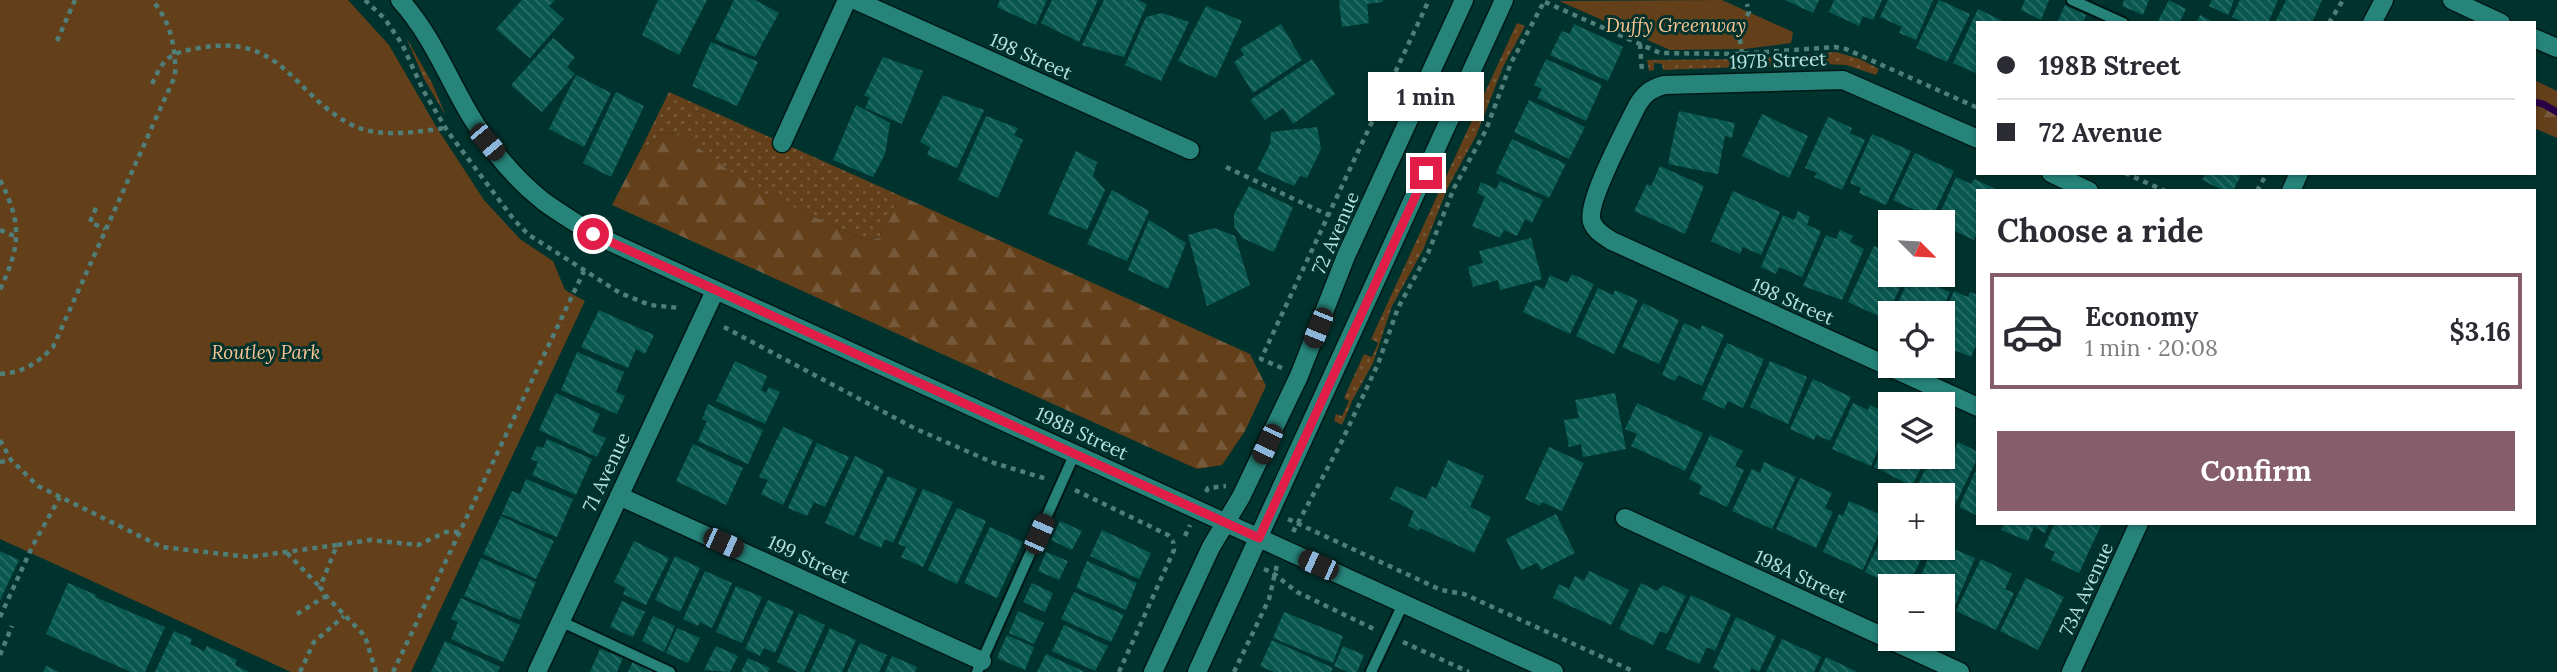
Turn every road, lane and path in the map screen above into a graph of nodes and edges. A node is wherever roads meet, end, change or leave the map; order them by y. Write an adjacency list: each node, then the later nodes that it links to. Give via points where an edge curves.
1 (75, 0): 20 (path)
2 (152, 0): 23 (path)
3 (400, 0): 46 (street, 198B Street, via 436,51 487,142 543,201 593,234)
4 (847, 0): 30 (street)
5 (855, 0): 31 (street, 198 Street)
6 (1429, 0): 39 (path)
7 (1464, 0): 59 (street, 72 Avenue, via 1346,256 1298,376)
8 (1504, 0): 63 (street)
9 (2072, 0): 15 (lane)
10 (2343, 0): 16 (path)
11 (2384, 0): 17 (street)
12 (2452, 0): 18 (street)
13 (1545, 1): 21 (path); 90 (path, via 1511,63 1486,130 1398,308 1372,377 1297,523)
14 (1747, 4): 24 (path, via 1749,12 1739,32)
15 (2119, 21)
16 (2330, 21)
17 (2373, 21)
18 (2497, 21)
19 (2536, 39): 22 (street)
20 (57, 41)
21 (1639, 43): 24 (path, via 1660,53); 25 (path)
22 (2557, 48)
23 (176, 52): 26 (path, via 163,61); 28 (path, via 214,45 244,47 275,60 333,112 365,129 401,134); 41 (path, via 175,76)
24 (1742, 54): 27 (path, via 1846,49)
25 (1642, 72)
26 (152, 84)
27 (1976, 107)
28 (445, 128)
29 (1976, 138): 40 (street, 197B Street, via 1843,80 1664,85 1652,88 1637,106 1595,194 1591,214)
30 (782, 143)
31 (1190, 150)
32 (1226, 167): 39 (path)
33 (2055, 175): 36 (street)
34 (2129, 175): 37 (path)
35 (0, 180): 43 (path, via 15,217)
36 (2085, 189)
37 (2161, 189)
38 (96, 208): 41 (path, via 90,222)
39 (1328, 215): 48 (path, via 1261,359)
40 (1595, 228): 50 (street, 198 Street, via 1625,247)
41 (105, 229): 49 (path, via 52,347 31,366)
42 (0, 230): 43 (path)
43 (17, 237): 45 (path, via 14,258)
44 (584, 271): 61 (path)
45 (0, 290)
46 (715, 290): 52 (street, 198B Street); 56 (street, 71 Avenue)
47 (724, 327): 55 (path, via 916,429 994,463)
48 (1283, 368)
49 (0, 374)
50 (1976, 406)
51 (0, 440): 53 (path)
52 (1075, 453): 55 (lane); 59 (street, 198B Street)
53 (11, 460): 54 (path); 57 (path, via 38,486)
54 (0, 462)
55 (1061, 483): 64 (path); 77 (lane)
56 (619, 495): 73 (street, 71 Avenue); 77 (street, 199 Street)
57 (60, 497): 66 (path, via 162,547 249,557); 72 (path)
58 (1625, 518): 91 (street, 198A Street)
59 (1226, 523): 63 (street, 198B Street); 84 (street, 72 Avenue)
60 (2138, 525): 92 (street, 73A Avenue)
61 (460, 533): 65 (path, via 446,532 418,544 371,540); 80 (path)
62 (1185, 536): 64 (path)
63 (1259, 538): 69 (street, 198B Street); 85 (street)
64 (1173, 541): 83 (path, via 1174,550)
65 (337, 545): 66 (path); 67 (path)
66 (287, 553): 67 (path)
67 (320, 586): 68 (path)
68 (326, 596): 70 (path); 71 (path)
69 (1403, 604): 75 (lane); 89 (street, 198B Street)
70 (297, 614)
71 (344, 615): 78 (path, via 314,642); 79 (path, via 365,636)
72 (0, 617)
73 (560, 621): 81 (street, 71 Avenue); 82 (lane)
74 (12, 626): 76 (path)
75 (1388, 635): 86 (path, via 1297,592 1273,573 1269,599); 87 (lane); 88 (path)
76 (0, 655)
77 (979, 666)
78 (300, 672)
79 (376, 672)
80 (393, 672)
81 (537, 672)
82 (670, 672)
83 (1119, 672)
84 (1153, 672)
85 (1198, 672)
86 (1234, 672)
87 (1371, 672)
88 (1469, 672)
89 (1554, 672)
90 (1635, 672)
91 (1960, 672)
92 (2071, 672)

